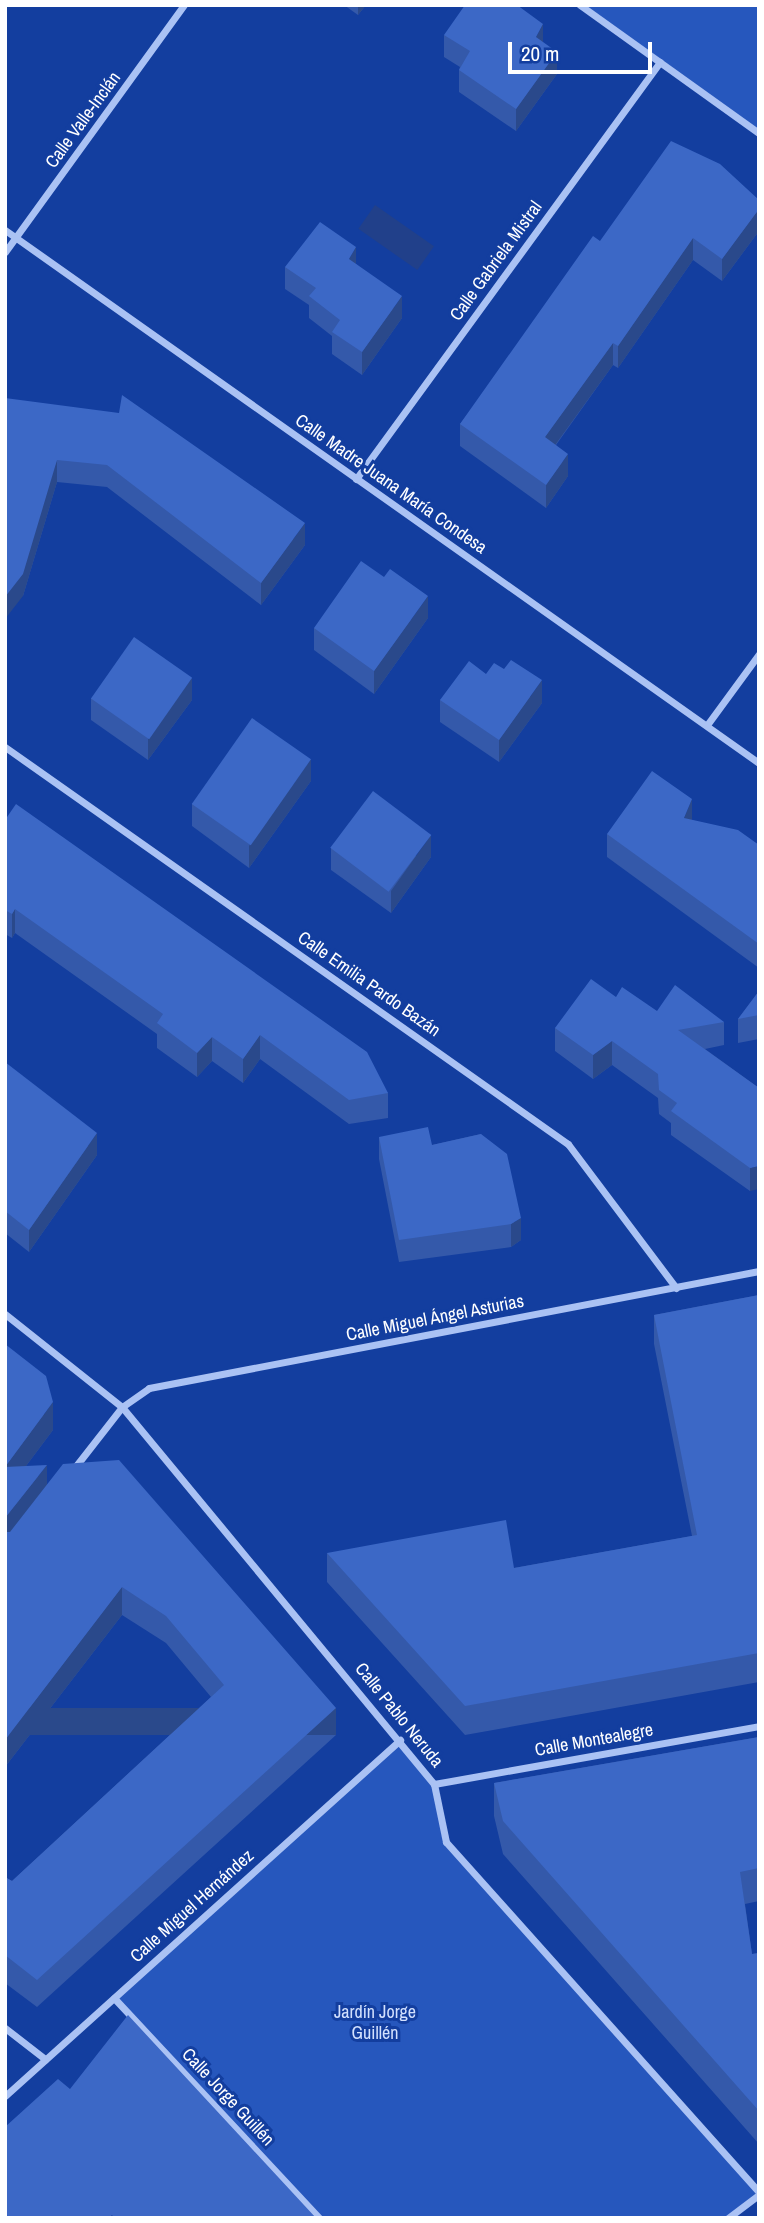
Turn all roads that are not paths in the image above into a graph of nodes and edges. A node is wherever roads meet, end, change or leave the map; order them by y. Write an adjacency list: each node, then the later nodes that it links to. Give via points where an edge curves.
1 (184, 5): 6 (street, Calle Valle-Inclán)
2 (580, 5): 3 (street)
3 (660, 62): 4 (street); 8 (street, Calle Gabriela Mistral)
4 (759, 133)
5 (5, 230): 6 (street, Calle Madre Juana María Condesa)
6 (18, 236): 7 (street, Calle Valle-Inclán); 8 (street, Calle Madre Juana María Condesa)
7 (5, 252)
8 (356, 479): 10 (street, Calle Madre Juana María Condesa)
9 (759, 654): 10 (street)
10 (707, 725): 12 (street, Calle Madre Juana María Condesa)
11 (5, 747): 14 (street, Calle Emilia Pardo Bazán, via 568,1144)
12 (759, 763)
13 (759, 1271): 14 (street, Calle Miguel Ángel Asturias)
14 (676, 1289): 16 (street, Calle Miguel Ángel Asturias, via 149,1388)
15 (5, 1314): 16 (street, Calle Pablo Neruda)
16 (122, 1407): 17 (street, Calle Miguel Ángel Asturias); 19 (street, Calle Pablo Neruda)
17 (64, 1481)
18 (759, 1726): 20 (street, Calle Montealegre)
19 (400, 1740): 20 (street, Calle Pablo Neruda); 21 (street, Calle Miguel Hernández)
20 (434, 1784): 25 (street, Calle Pablo Neruda, via 446,1842)
21 (114, 1998): 23 (street, Calle Miguel Hernández); 26 (street, Calle Jorge Guillén)
22 (5, 2028): 23 (street)
23 (45, 2059): 24 (street, Calle Miguel Hernández)
24 (5, 2096)
25 (759, 2194): 27 (street)
26 (319, 2218)
27 (728, 2218)

